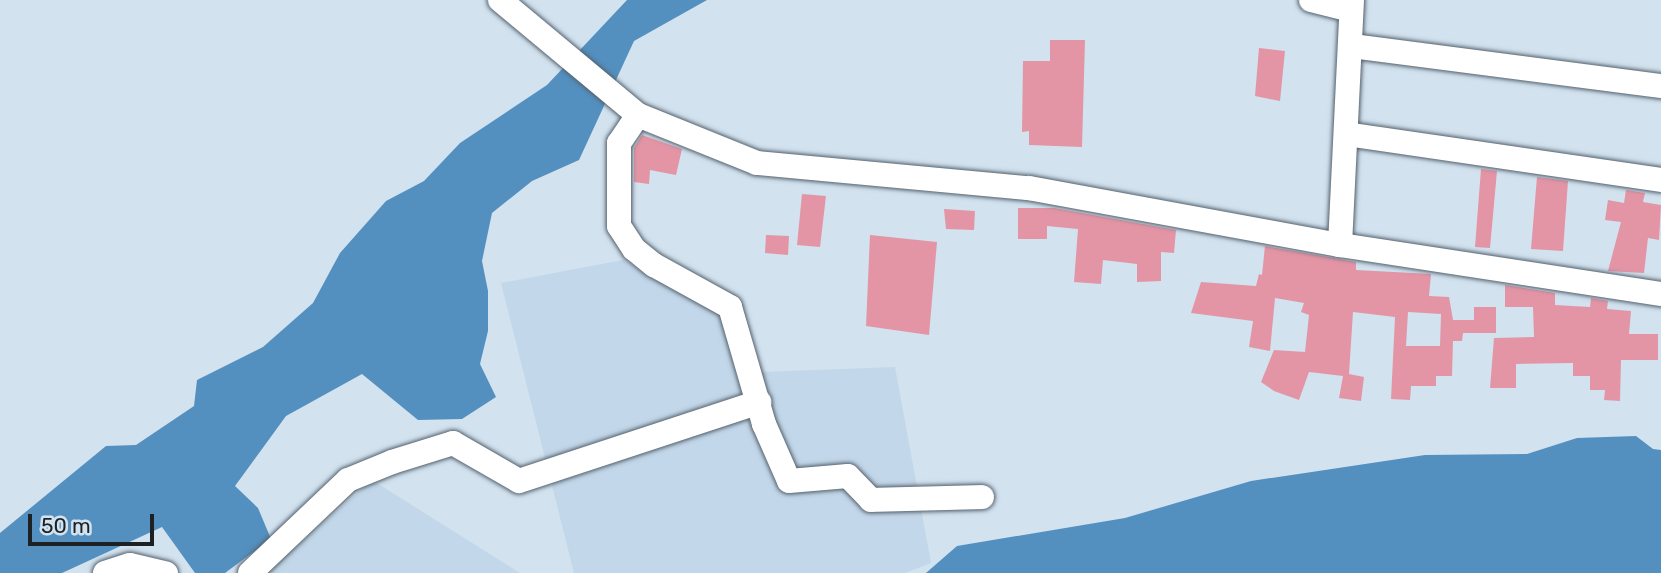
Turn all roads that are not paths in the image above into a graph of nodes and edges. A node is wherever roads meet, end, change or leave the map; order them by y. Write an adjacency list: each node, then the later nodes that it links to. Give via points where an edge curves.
1 (500, 0): 6 (street)
2 (1311, 0): 3 (street)
3 (1351, 5): 4 (street)
4 (1352, 46): 5 (street); 7 (street)
5 (1661, 86)
6 (638, 115): 9 (street, via 757,163 1029,188); 11 (street, via 620,143 619,226 634,249 654,265 730,307)
7 (1346, 134): 8 (street); 9 (street)
8 (1661, 180)
9 (1340, 245): 10 (street)
10 (1661, 294)
11 (759, 402): 12 (street, via 789,481 848,476 871,500); 15 (street, via 519,481 453,443 392,462 348,480)
12 (982, 497)
13 (105, 573): 14 (street, via 130,565)
14 (166, 573)
15 (250, 573)

